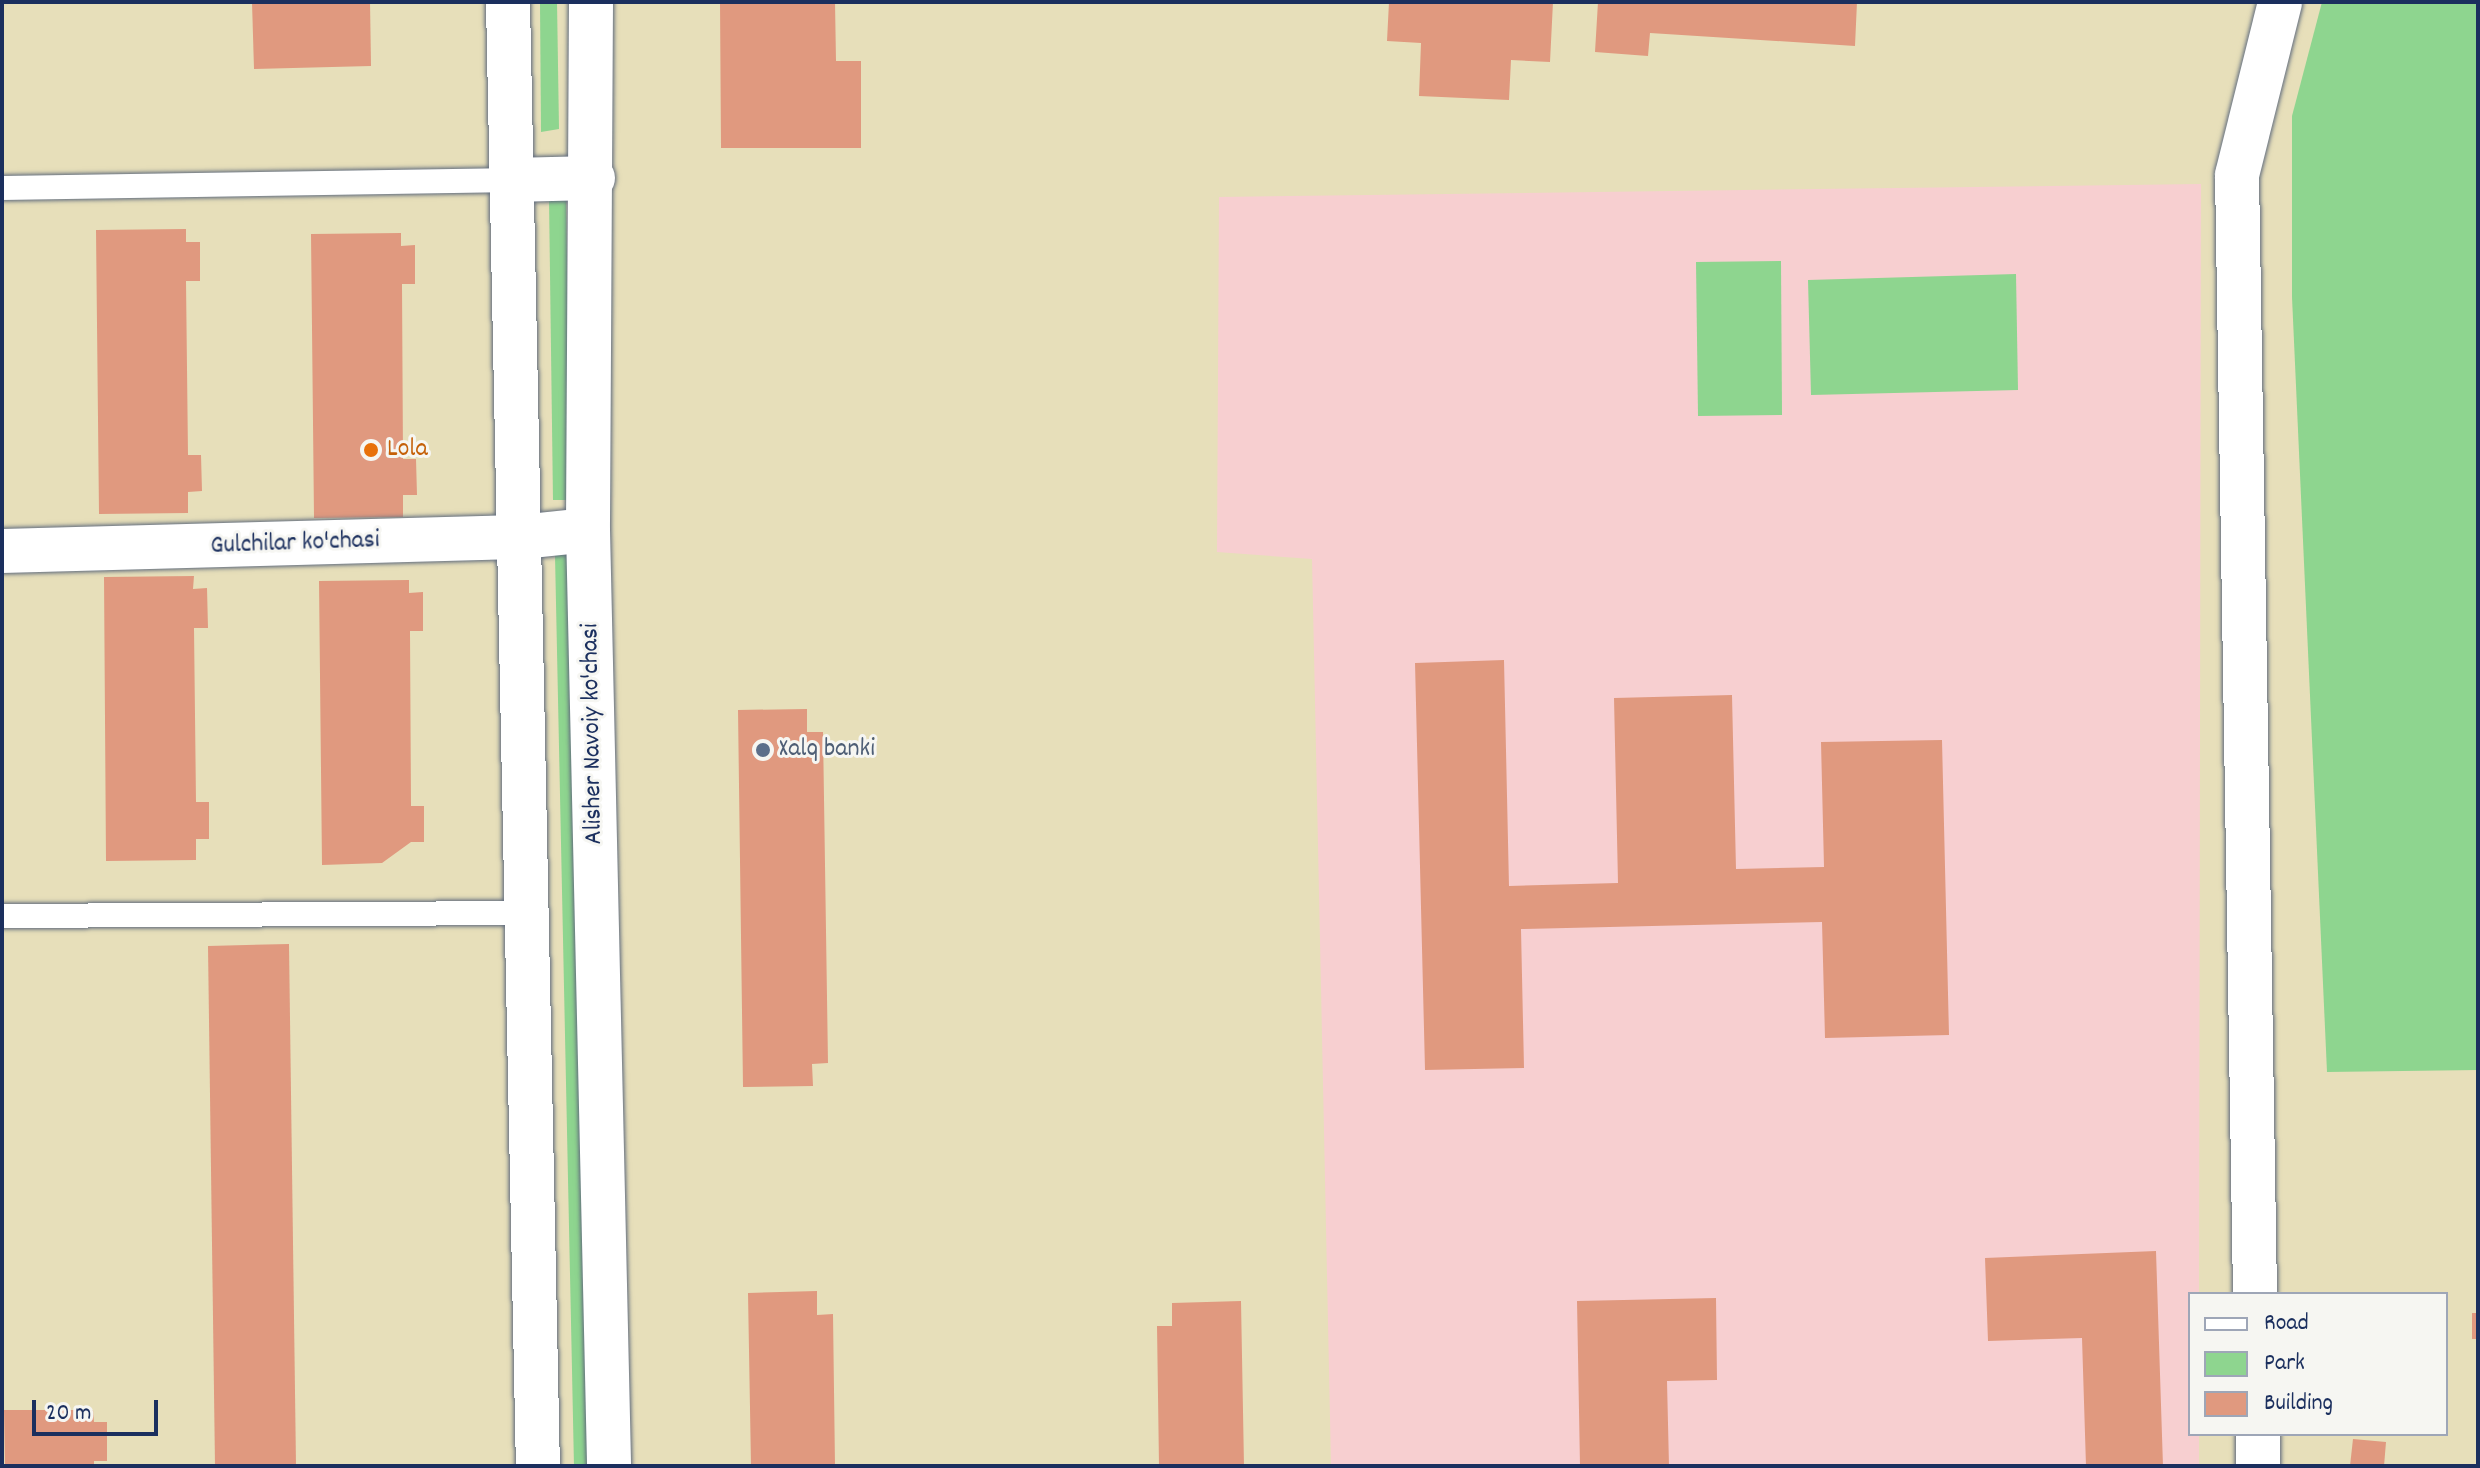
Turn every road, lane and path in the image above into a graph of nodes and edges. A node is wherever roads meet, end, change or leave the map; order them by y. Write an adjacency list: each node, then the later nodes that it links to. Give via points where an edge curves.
1 (508, 2): 5 (street)
2 (591, 2): 4 (street, Alisher Navoiy ko'chasi)
3 (2280, 2): 12 (street, via 2237,175)
4 (593, 178): 5 (street); 7 (street, Alisher Navoiy ko'chasi)
5 (511, 180): 6 (lane); 8 (street)
6 (2, 188)
7 (588, 530): 8 (street, Gulchilar ko'chasi); 15 (street, Alisher Navoiy ko'chasi)
8 (521, 537): 9 (street, Gulchilar ko'chasi); 10 (street)
9 (2, 551)
10 (528, 913): 11 (lane); 14 (street)
11 (2, 916)
12 (2255, 1292)
13 (2258, 1436): 16 (street)
14 (538, 1466)
15 (609, 1466)
16 (2258, 1466)

